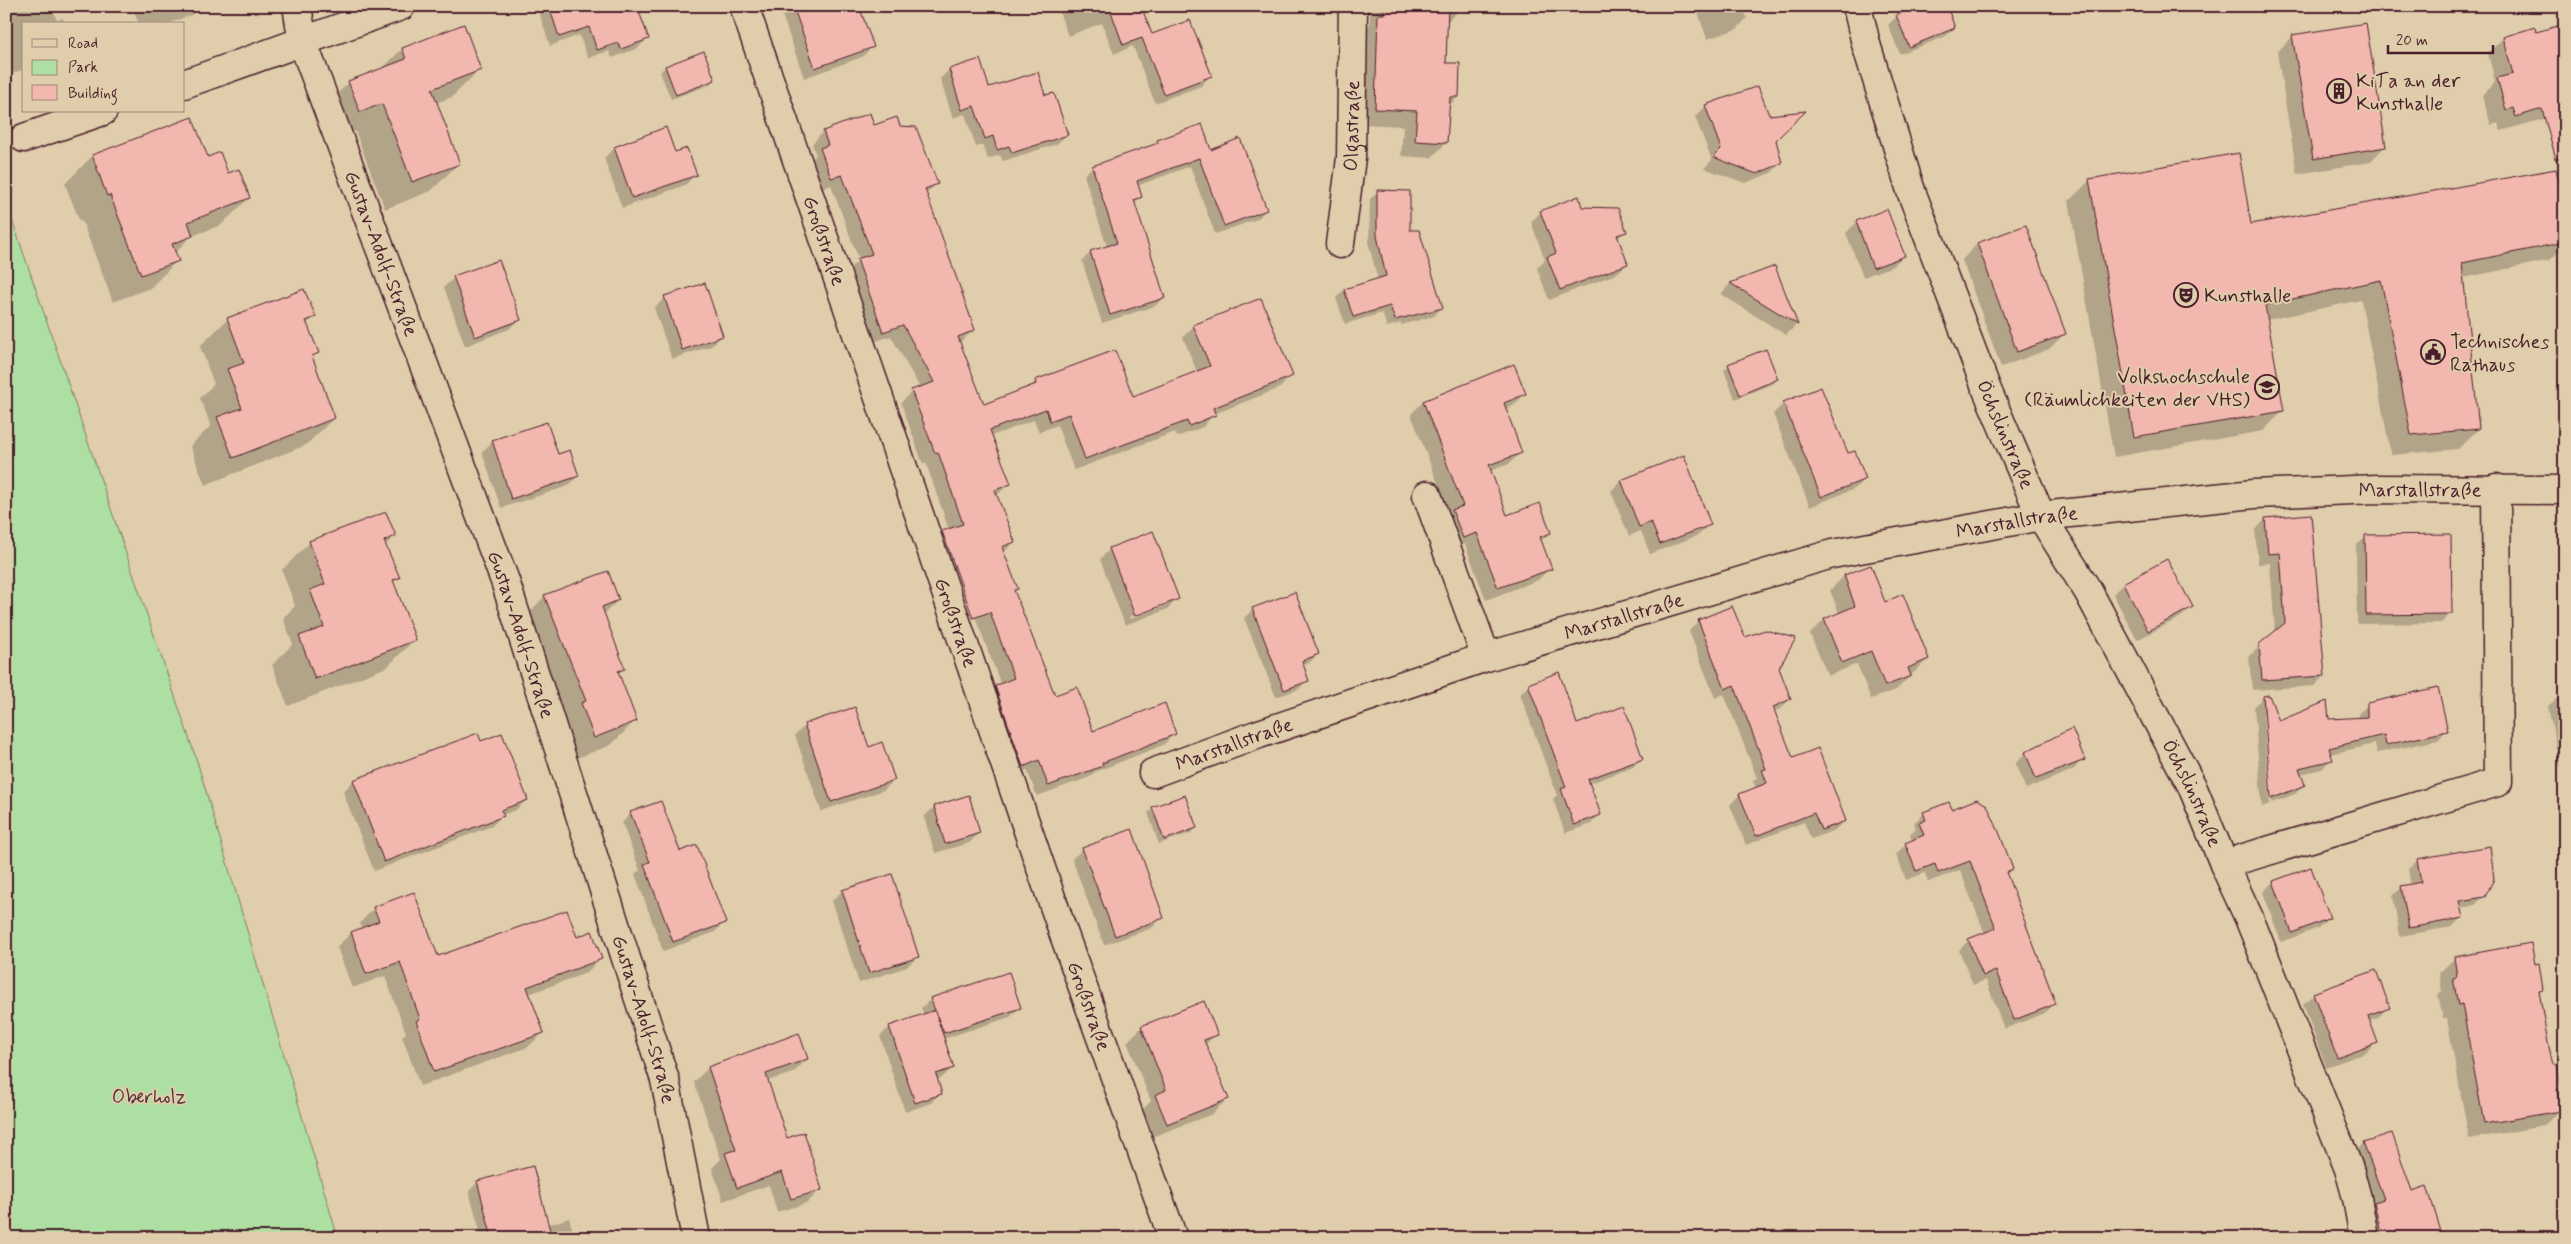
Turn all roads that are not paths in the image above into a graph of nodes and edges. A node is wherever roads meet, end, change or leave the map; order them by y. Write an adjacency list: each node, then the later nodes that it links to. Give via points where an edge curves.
1 (297, 6): 6 (street, Gustav-Adolf-Straße)
2 (401, 6): 6 (street)
3 (744, 6): 19 (street, Großstraße, via 1063,932)
4 (1353, 6): 10 (street, Olgastraße, via 1351,158)
5 (1857, 6): 14 (street, Öchslinstraße, via 1911,191 1987,390)
6 (303, 43): 7 (street); 18 (street, Gustav-Adolf-Straße, via 512,600 665,1080)
7 (185, 84)
8 (100, 112): 9 (street)
9 (24, 138)
10 (1340, 244)
11 (2496, 488): 12 (street, Marstallstraße); 14 (street, Marstallstraße, via 2254,494); 17 (street, Öchslinstraße, via 2498,782)
12 (2565, 490)
13 (1427, 494): 15 (street)
14 (2041, 516): 15 (street, Marstallstraße, via 1832,554); 17 (street, Öchslinstraße, via 2088,591 2187,777)
15 (1486, 657): 16 (street, Marstallstraße, via 1259,734)
16 (1154, 774)
17 (2224, 864): 20 (street, Öchslinstraße, via 2249,918 2349,1169 2358,1198)
18 (696, 1238)
19 (1173, 1238)
20 (2364, 1238)

